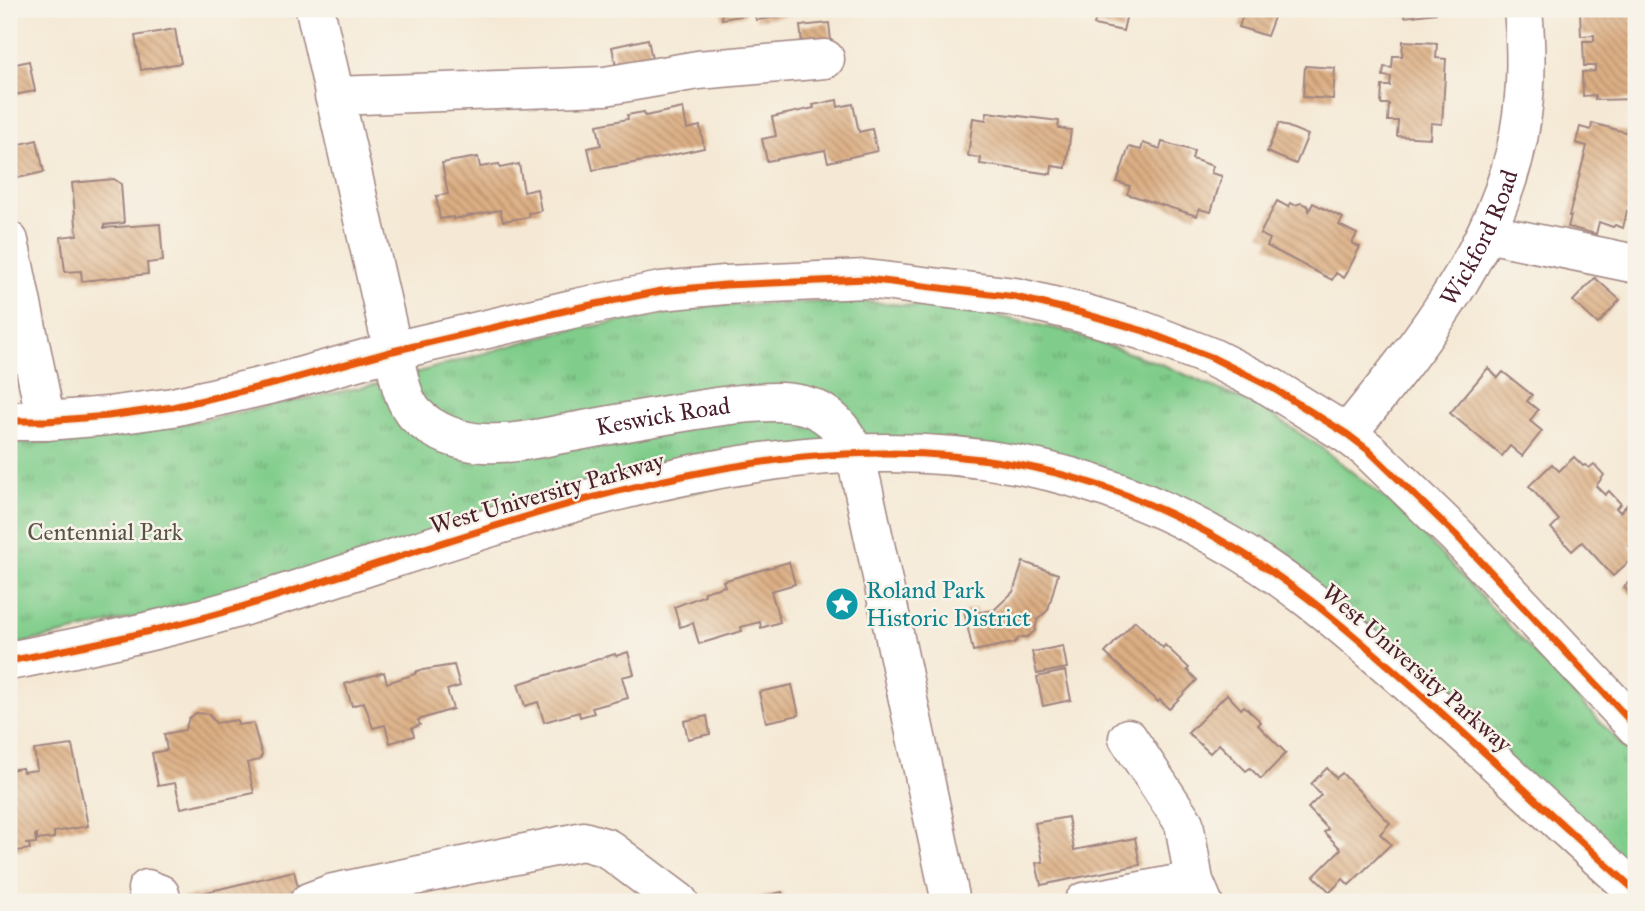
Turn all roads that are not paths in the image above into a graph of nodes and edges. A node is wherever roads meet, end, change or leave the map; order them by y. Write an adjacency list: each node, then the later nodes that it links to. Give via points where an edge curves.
1 (315, 9): 4 (main road, Keswick Road)
2 (1523, 9): 5 (main road, Wickford Road, via 1522,115 1512,164)
3 (825, 59): 4 (main road, via 698,70 605,86)
4 (334, 96): 8 (main road, Keswick Road)
5 (1486, 233): 7 (main road); 10 (main road, Wickford Road, via 1459,285)
6 (9, 241): 9 (main road)
7 (1636, 264)
8 (393, 351): 9 (main road, via 173,407); 10 (main road, via 661,291 866,279 1015,297 1144,331 1271,387); 11 (main road, Keswick Road, via 404,394 415,414 454,438 517,442 693,410 753,402 790,403 824,413 839,426)
9 (27, 421)
10 (1347, 434): 13 (main road, via 1456,535)
11 (855, 453): 12 (main road, West University Parkway, via 782,458 668,478 442,541 235,609); 15 (main road, West University Parkway, via 963,457 1075,478 1181,518 1233,547 1311,599); 19 (main road, Keswick Road)
12 (9, 661)
13 (1636, 727)
14 (1128, 738): 16 (main road, via 1184,824)
15 (1636, 891)
16 (1198, 892): 20 (main road)
17 (309, 902): 18 (main road, via 333,893 583,841 607,848)
18 (679, 902)
19 (951, 902)
20 (1084, 902)

